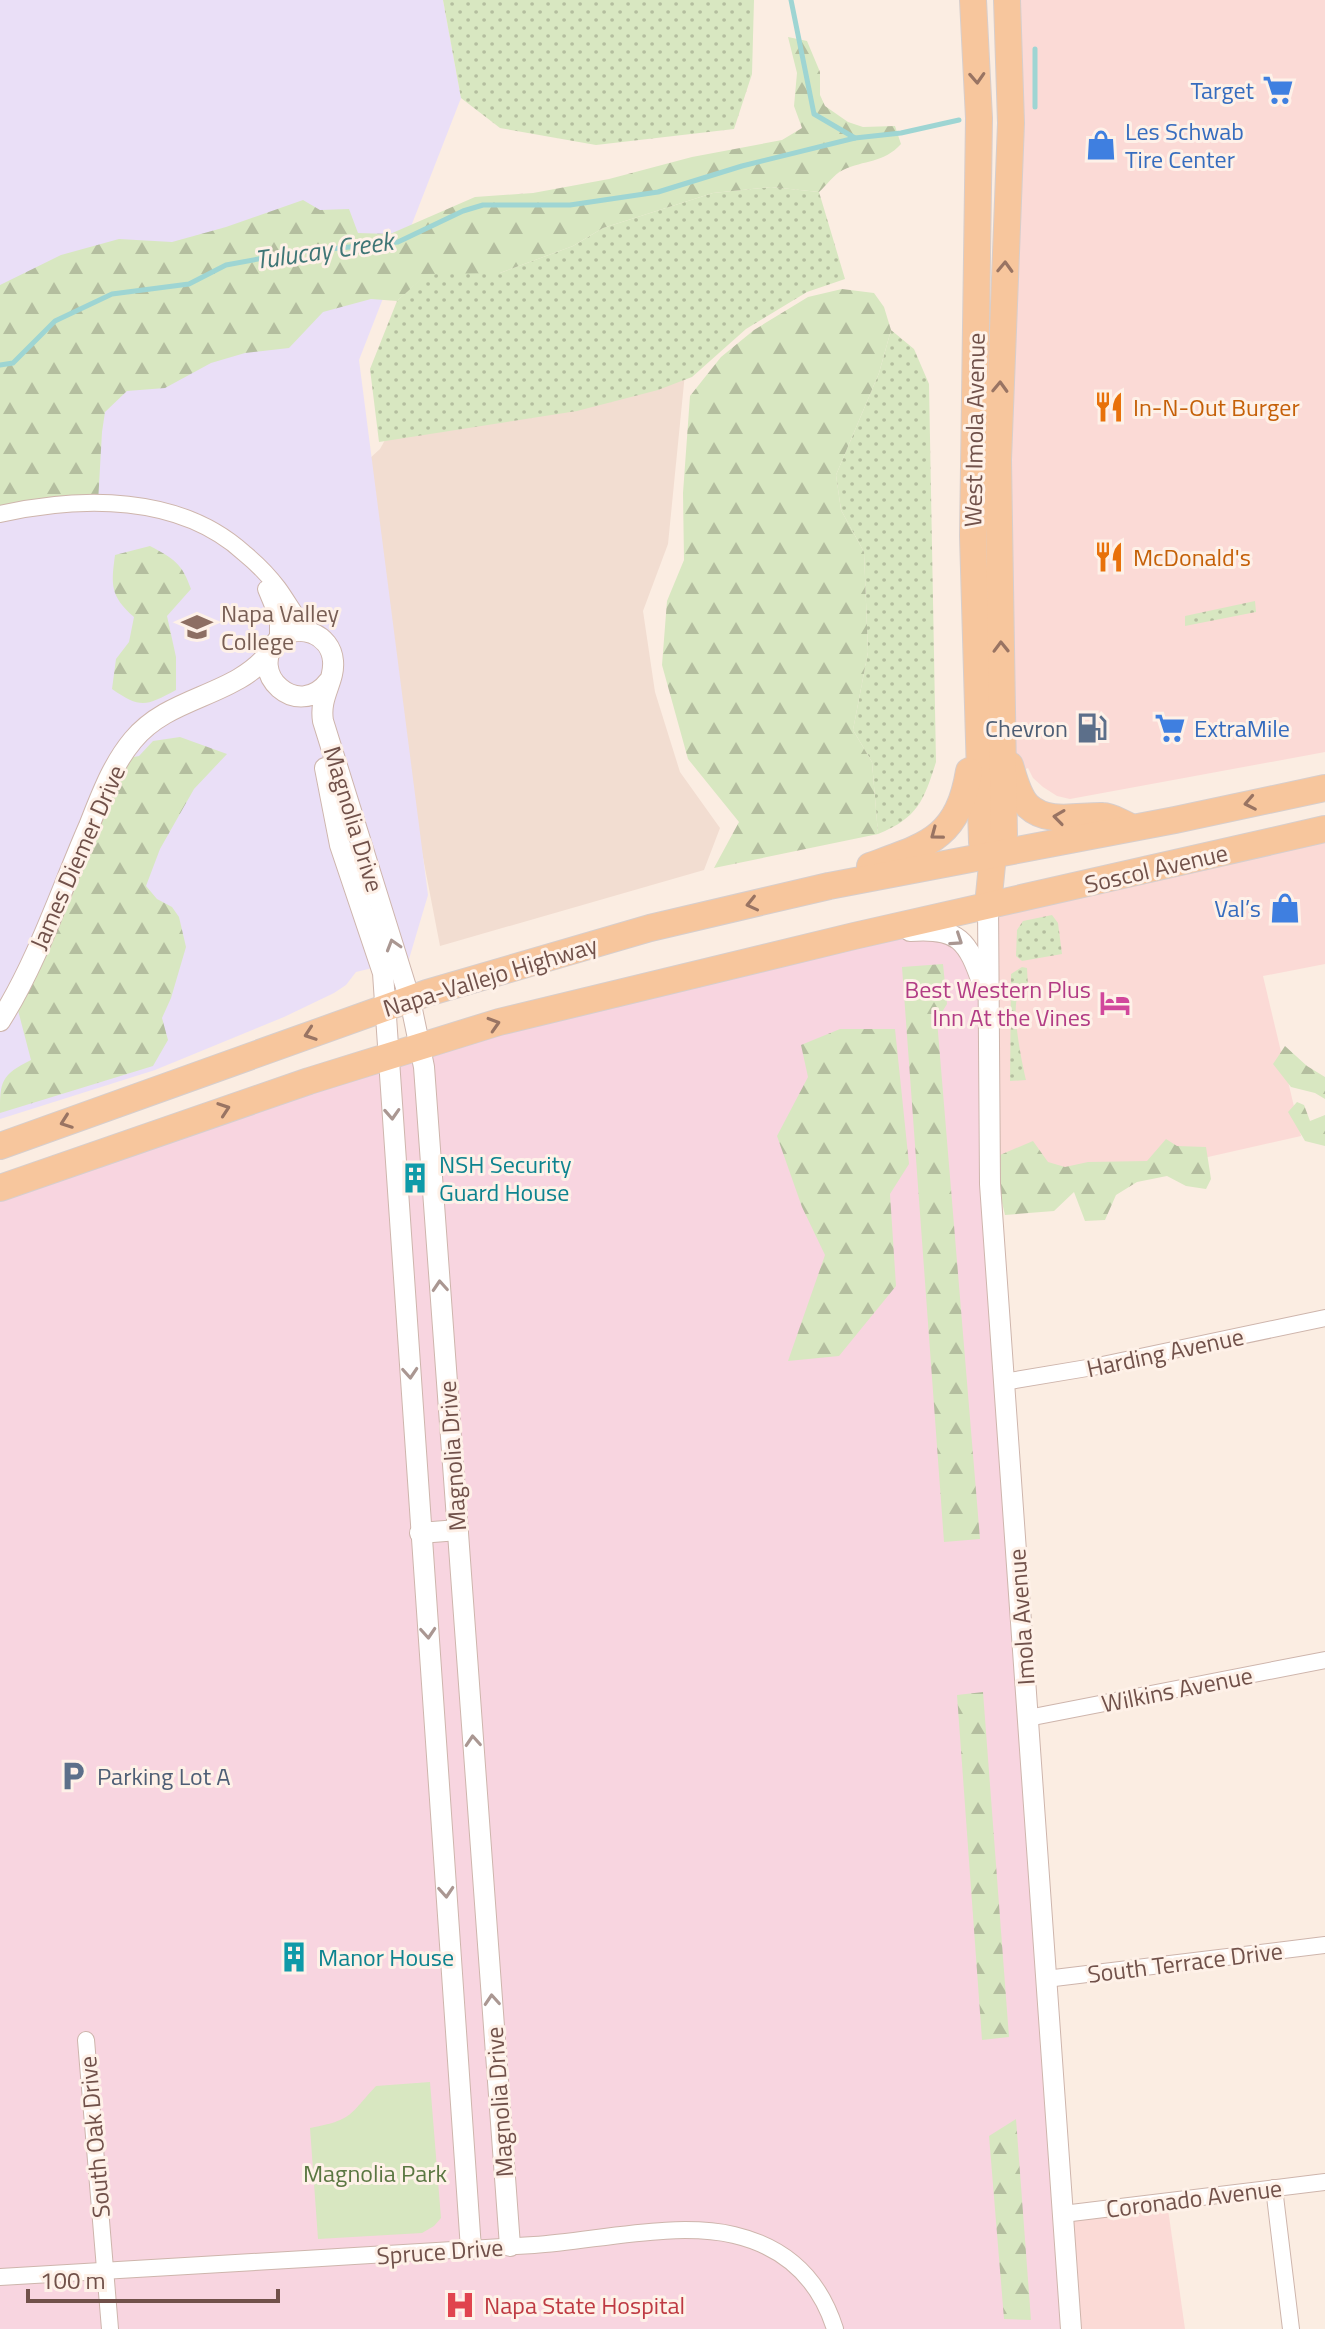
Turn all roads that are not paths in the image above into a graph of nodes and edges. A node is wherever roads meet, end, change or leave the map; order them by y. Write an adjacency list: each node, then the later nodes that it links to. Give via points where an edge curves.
1 (973, 0): 3 (main road, West Imola Avenue, one-way to 3)
2 (1007, 0): 3 (main road, West Imola Avenue, one-way to 2, via 1011,123)
3 (989, 345): 8 (main road, West Imola Avenue, via 973,536); 12 (main road, West Imola Avenue, one-way to 3, via 998,473)
4 (0, 514): 5 (street, via 74,503 155,509 218,532)
5 (256, 565): 6 (street); 7 (street, via 276,609)
6 (309, 632): 7 (street, via 292,632); 9 (street, Magnolia Drive, via 325,641 332,653)
7 (274, 647): 10 (street, James Diemer Drive, via 247,676); 11 (street, Magnolia Drive, via 269,671)
8 (975, 656): 16 (main road, West Imola Avenue, via 982,842); 17 (main road, one-way to 17, via 970,765 955,817 914,849)
9 (329, 681): 11 (street, via 305,697); 20 (street, Magnolia Drive, one-way to 9, via 323,721 322,700)
10 (217, 690): 11 (street, James Diemer Drive, via 251,684); 23 (street, James Diemer Drive, via 165,713 140,732 118,760)
11 (288, 693): 22 (street, Magnolia Drive, via 308,714 318,742 340,845 383,973)
12 (1002, 725): 14 (main road, one-way to 12, via 1105,816 1066,818 1029,808 1016,784); 16 (main road, West Imola Avenue, via 1004,835)
13 (1325, 788): 14 (main road, Soscol Avenue, one-way to 14)
14 (1134, 828): 16 (main road, Soscol Avenue)
15 (1325, 829): 18 (main road, Soscol Avenue)
16 (993, 855): 17 (main road, Napa-Vallejo Highway); 18 (main road, West Imola Avenue)
17 (793, 894): 20 (main road, Napa-Vallejo Highway, one-way to 20, via 650,928)
18 (988, 905): 19 (main road, Napa-Vallejo Highway); 21 (street, Imola Avenue)
19 (854, 936): 21 (street, one-way to 21, via 927,930 953,935 969,949); 24 (main road, Napa-Vallejo Highway, one-way to 19, via 499,1022)
20 (410, 1000): 22 (main road, Napa-Vallejo Highway); 24 (street, Magnolia Drive)
21 (988, 1002): 31 (street, Imola Avenue, via 989,1162)
22 (384, 1008): 25 (street, Magnolia Drive); 26 (main road, Napa-Vallejo Highway, one-way to 26)
23 (0, 1021)
24 (420, 1048): 25 (main road, Napa-Vallejo Highway); 27 (street, Magnolia Drive)
25 (389, 1057): 28 (street, Magnolia Drive, one-way to 28); 29 (main road, Napa-Vallejo Highway, one-way to 25)
26 (0, 1146)
27 (430, 1149): 28 (street); 32 (street, Magnolia Drive, one-way to 27)
28 (394, 1151): 33 (street, Magnolia Drive, one-way to 33)
29 (0, 1188)
30 (1325, 1318): 31 (street, Harding Avenue)
31 (1004, 1382): 37 (street, Imola Avenue)
32 (458, 1530): 33 (street); 34 (street, Magnolia Drive)
33 (420, 1533): 35 (street, Magnolia Drive)
34 (461, 1573): 35 (street); 44 (street, Magnolia Drive, one-way to 34)
35 (424, 1576): 45 (street, Magnolia Drive, one-way to 45)
36 (1325, 1660): 37 (street, Wilkins Avenue)
37 (1028, 1718): 39 (street, Imola Avenue)
38 (1325, 1945): 39 (street, South Terrace Drive)
39 (1046, 1979): 43 (street, Imola Avenue)
40 (86, 2040): 46 (street, South Oak Drive)
41 (1325, 2182): 42 (street, Coronado Avenue)
42 (1274, 2188): 43 (street, Coronado Avenue); 51 (street)
43 (1063, 2214): 50 (street, Imola Avenue)
44 (510, 2246): 45 (street, Spruce Drive); 49 (street, Spruce Drive, via 673,2231 733,2235 787,2256 812,2283)
45 (471, 2249): 46 (street, Spruce Drive)
46 (105, 2271): 47 (street, Spruce Drive); 48 (street, South Oak Drive)
47 (0, 2277)
48 (110, 2329)
49 (835, 2329)
50 (1071, 2329)
51 (1291, 2329)

